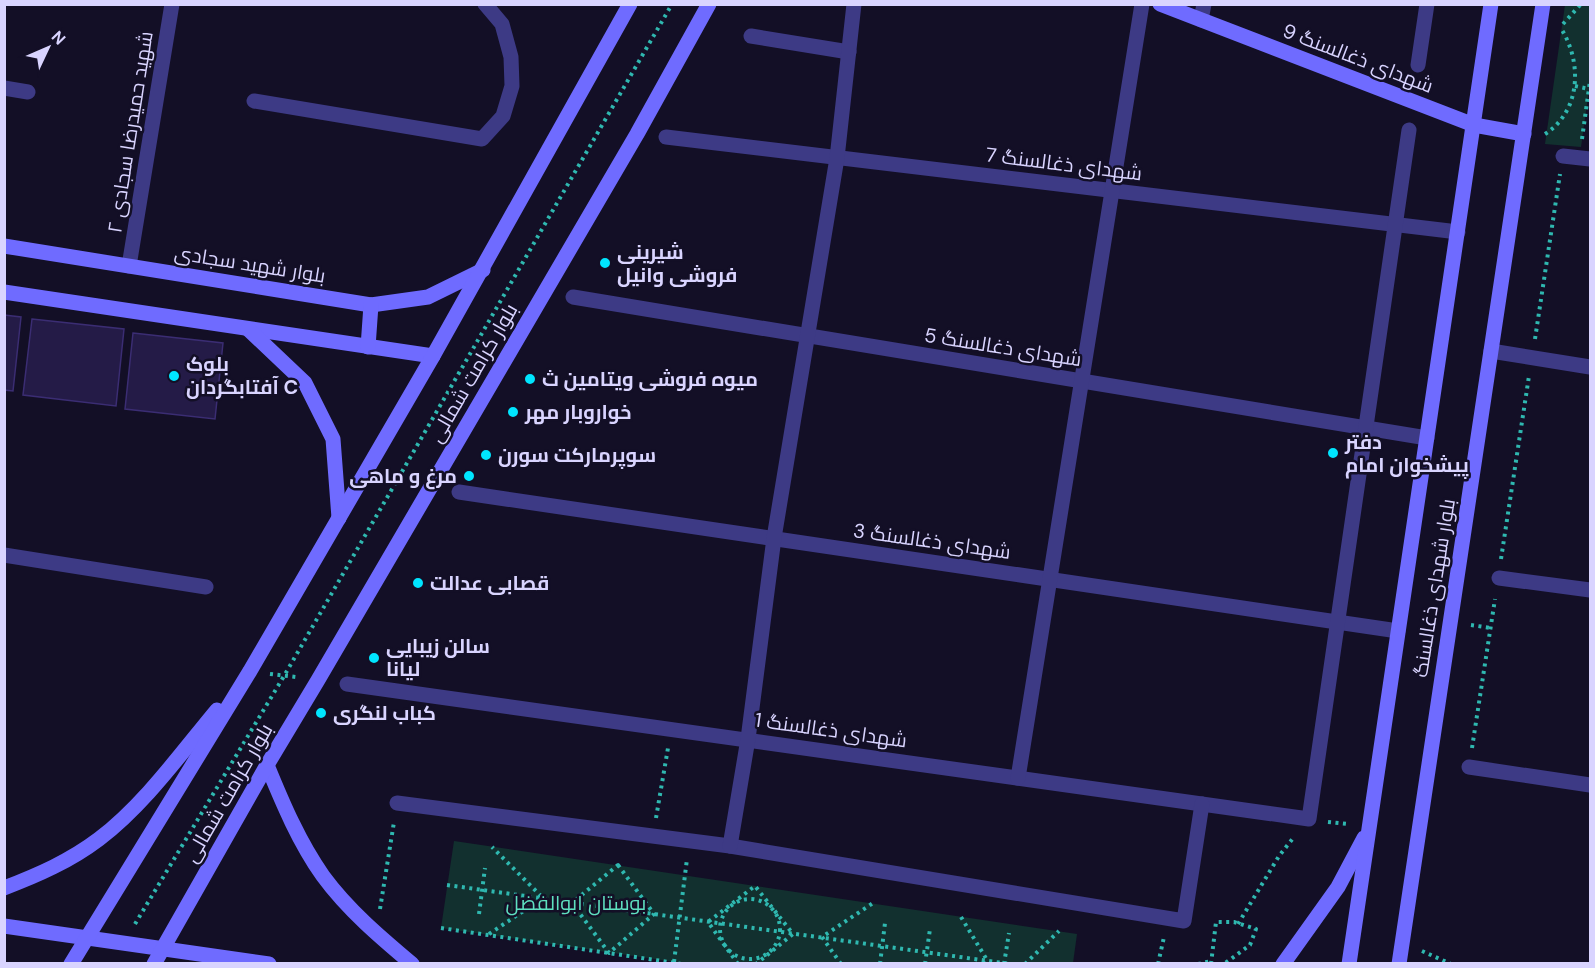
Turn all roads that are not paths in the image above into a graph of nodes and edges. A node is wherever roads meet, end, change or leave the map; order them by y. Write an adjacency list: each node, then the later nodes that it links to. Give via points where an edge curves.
1 (171, 4): 30 (street, شهید حمیدرضا سجادی ۲)
2 (485, 4): 18 (street, via 502,24 511,57 512,86 502,116 482,140)
3 (628, 4): 31 (street)
4 (709, 4): 57 (street, بلوار کرامت شمالی, via 626,154)
5 (854, 4): 14 (street)
6 (1142, 4): 26 (street)
7 (1160, 4): 12 (street, شهدای ذغالسنگ 9)
8 (1204, 4): 12 (street)
9 (1427, 4): 15 (street)
10 (1491, 4): 19 (street, بلوار شهدای ذغالسنگ)
11 (1543, 4): 21 (street, بلوار شهدای ذغالسنگ)
12 (1201, 20): 19 (street, شهدای ذغالسنگ 9)
13 (752, 36): 14 (street)
14 (849, 52): 24 (street)
15 (1418, 64)
16 (4, 88): 17 (street)
17 (28, 92)
18 (254, 100)
19 (1474, 125): 21 (street, شهدای ذغالسنگ 9); 28 (street, بلوار شهدای ذغالسنگ)
20 (1409, 130): 27 (street)
21 (1524, 134): 38 (street, بلوار شهدای ذغالسنگ)
22 (666, 137): 24 (street, شهدای ذغالسنگ 7)
23 (1563, 156): 25 (street)
24 (837, 158): 26 (street, شهدای ذغالسنگ 7); 36 (street)
25 (1590, 159)
26 (1112, 191): 27 (street, شهدای ذغالسنگ 7); 41 (street)
27 (1395, 225): 28 (street, شهدای ذغالسنگ 7); 42 (street)
28 (1458, 232): 43 (street, بلوار شهدای ذغالسنگ)
29 (4, 246): 30 (street, بلوار شهید سجادی)
30 (129, 266): 34 (street, بلوار شهید سجادی)
31 (483, 270): 34 (street, بلوار شهید سجادی, via 428,297); 39 (street)
32 (4, 292): 35 (street)
33 (573, 297): 36 (street, شهدای ذغالسنگ 5)
34 (371, 304): 37 (street)
35 (248, 329): 37 (street); 45 (street, via 305,383 333,439)
36 (808, 336): 41 (street, شهدای ذغالسنگ 5); 46 (street)
37 (368, 347): 39 (street)
38 (1491, 351): 40 (street); 69 (street, بلوار شهدای ذغالسنگ)
39 (434, 356): 45 (street)
40 (1590, 367)
41 (1082, 381): 42 (street, شهدای ذغالسنگ 5); 49 (street)
42 (1366, 428): 43 (street, شهدای ذغالسنگ 5); 52 (street)
43 (1427, 438): 53 (street, بلوار شهدای ذغالسنگ)
44 (459, 492): 46 (street, شهدای ذغالسنگ 3)
45 (339, 518): 54 (street)
46 (774, 538): 49 (street, شهدای ذغالسنگ 3); 56 (street)
47 (4, 555): 50 (street)
48 (1499, 578): 51 (street)
49 (1050, 579): 52 (street, شهدای ذغالسنگ 3); 59 (street)
50 (206, 587)
51 (1590, 590)
52 (1338, 622): 53 (street, شهدای ذغالسنگ 3); 62 (street, شهدای ذغالسنگ 1, via 1309,819)
53 (1398, 631): 63 (street, بلوار شهدای ذغالسنگ)
54 (250, 671): 65 (street, via 144,797 99,839 47,872); 67 (street)
55 (347, 684): 56 (street, شهدای ذغالسنگ 1)
56 (748, 740): 59 (street, شهدای ذغالسنگ 1); 64 (street)
57 (267, 765): 68 (street, بلوار کرامت شمالی); 73 (street, via 291,823 324,877 365,925)
58 (1469, 767): 60 (street)
59 (1018, 778): 62 (street, شهدای ذغالسنگ 1)
60 (1590, 785)
61 (397, 803): 64 (street)
62 (1202, 804): 64 (street, via 1184,921)
63 (1369, 828): 74 (street, via 1338,887); 75 (street, بلوار شهدای ذغالسنگ)
64 (730, 846)
65 (4, 888)
66 (4, 926): 67 (street)
67 (88, 937): 68 (street); 70 (street)
68 (162, 947): 71 (street, بلوار کرامت شمالی); 72 (street)
69 (1401, 955)
70 (70, 963)
71 (154, 963)
72 (269, 963)
73 (412, 963)
74 (1284, 963)
75 (1349, 963)

